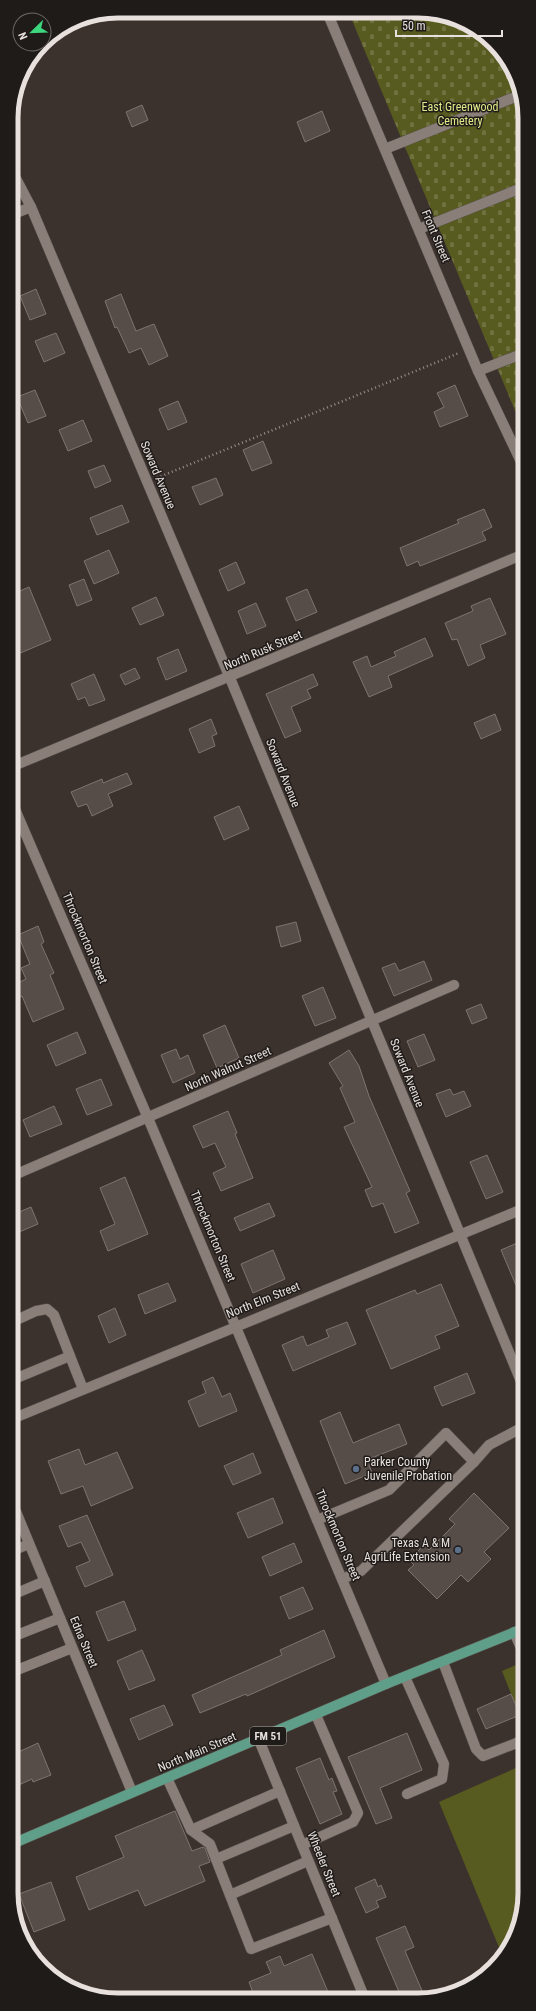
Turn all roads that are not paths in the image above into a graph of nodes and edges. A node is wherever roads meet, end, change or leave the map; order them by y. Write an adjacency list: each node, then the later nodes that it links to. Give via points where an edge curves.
1 (330, 18): 3 (street, Front Street)
2 (516, 98): 3 (street)
3 (385, 149): 8 (street, Front Street)
4 (18, 181): 6 (street, Soward Avenue)
5 (518, 189): 8 (street)
6 (32, 207): 7 (street); 13 (street, Soward Avenue)
7 (18, 212)
8 (419, 229): 10 (street, Front Street)
9 (518, 355): 10 (street)
10 (478, 371): 11 (street, Front Street)
11 (518, 455)
12 (518, 557): 13 (street, North Rusk Street)
13 (230, 678): 14 (street, North Rusk Street); 17 (street, Soward Avenue)
14 (18, 765)
15 (18, 814): 18 (street, Throckmorton Street)
16 (454, 985): 17 (street, North Walnut Street)
17 (371, 1021): 18 (street, North Walnut Street); 21 (street, Soward Avenue)
18 (148, 1118): 19 (street, North Walnut Street); 23 (street, Throckmorton Street)
19 (18, 1173)
20 (518, 1210): 21 (street, North Elm Street)
21 (459, 1235): 23 (street, North Elm Street); 25 (street, Soward Avenue)
22 (18, 1319): 24 (street, via 47,1309 54,1315)
23 (236, 1325): 27 (street, North Elm Street); 32 (street, Throckmorton Street)
24 (70, 1356): 26 (street); 27 (street)
25 (518, 1374)
26 (18, 1378)
27 (83, 1389): 28 (street, North Elm Street)
28 (18, 1416)
29 (518, 1430): 30 (street, via 489,1445)
30 (474, 1462): 32 (street, via 446,1433 389,1490); 35 (street, via 361,1571)
31 (18, 1517): 33 (street, Edna Street)
32 (317, 1520): 35 (street, Throckmorton Street)
33 (29, 1544): 34 (street); 36 (street, Edna Street)
34 (18, 1549)
35 (342, 1579): 47 (street, Throckmorton Street)
36 (44, 1581): 37 (street); 38 (street, Edna Street)
37 (18, 1592)
38 (60, 1618): 41 (street); 43 (street, Edna Street)
39 (518, 1631): 40 (main road, North Main Street / FM 51)
40 (514, 1632): 42 (street); 44 (main road, North Main Street / FM 51)
41 (18, 1635)
42 (518, 1641)
43 (72, 1648): 45 (street); 53 (street, Edna Street)
44 (442, 1662): 46 (main road, North Main Street / FM 51); 50 (street, via 476,1749 483,1756)
45 (18, 1670)
46 (405, 1677): 47 (main road, North Main Street / FM 51); 54 (street, via 444,1764 442,1779)
47 (386, 1684): 48 (main road, North Main Street / FM 51)
48 (316, 1715): 49 (main road, North Main Street / FM 51); 58 (street, via 358,1813 353,1822)
49 (259, 1740): 51 (main road, North Main Street / FM 51); 52 (street, Wheeler Street)
50 (518, 1742)
51 (167, 1778): 53 (main road, North Main Street / FM 51); 56 (street)
52 (280, 1791): 55 (street, Wheeler Street); 56 (street)
53 (132, 1792): 57 (main road, North Main Street / FM 51)
54 (407, 1794)
55 (294, 1826): 58 (street, Wheeler Street); 59 (street)
56 (191, 1830): 59 (street, via 210,1844)
57 (18, 1841)
58 (302, 1845): 60 (street, Wheeler Street)
59 (216, 1859): 61 (street)
60 (308, 1861): 61 (street); 62 (street, Wheeler Street)
61 (230, 1895): 62 (street, via 251,1948)
62 (332, 1918): 63 (street, Wheeler Street)
63 (363, 1993)

